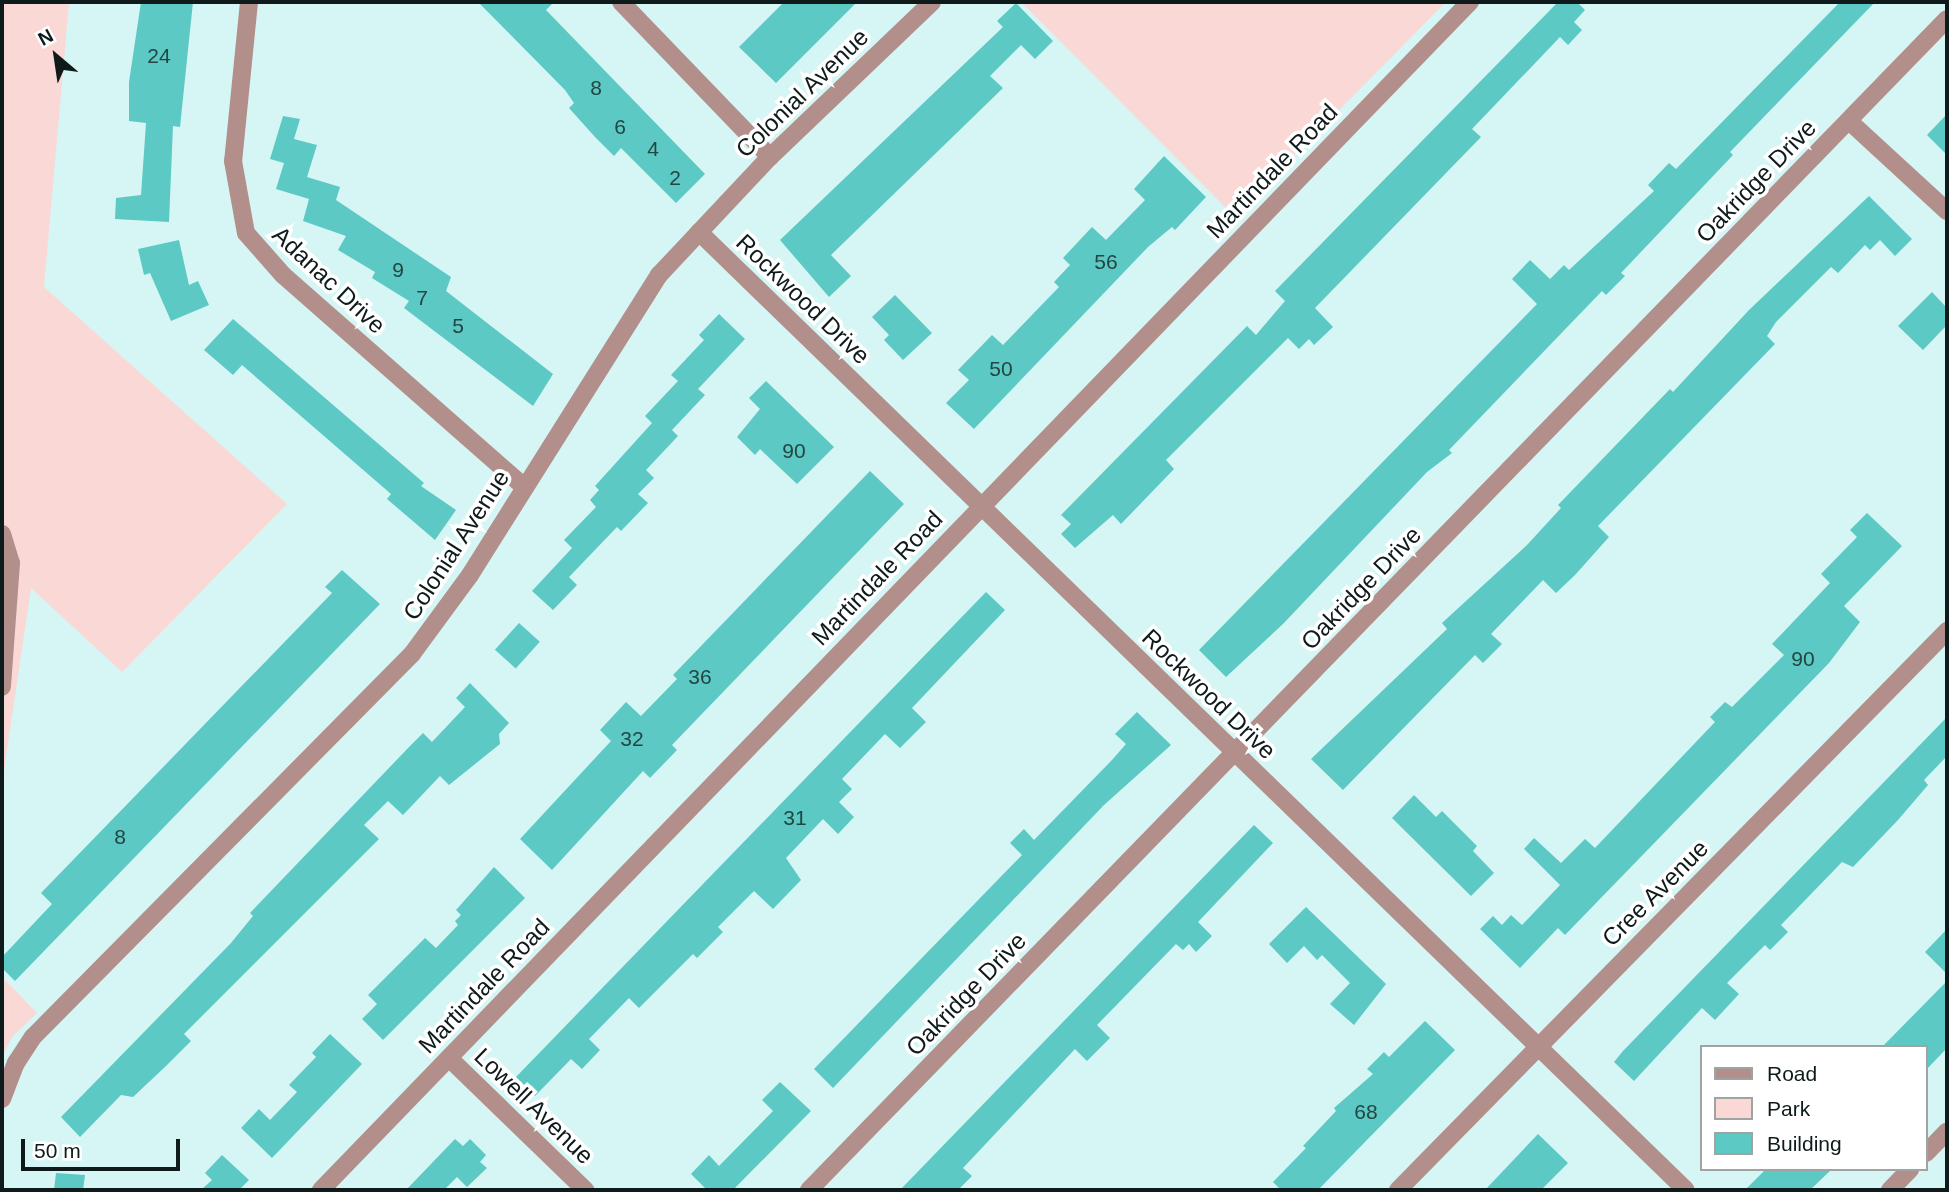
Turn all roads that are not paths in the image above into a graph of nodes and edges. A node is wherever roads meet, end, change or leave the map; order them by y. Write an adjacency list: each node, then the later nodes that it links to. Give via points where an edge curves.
1 (248, 2): 10 (street, Adanac Drive, via 233,161 246,233 282,275)
2 (621, 2): 7 (street)
3 (932, 2): 7 (street, Colonial Avenue)
4 (1470, 2): 11 (street, Martindale Road)
5 (1947, 19): 6 (street, Oakridge Drive)
6 (1849, 121): 8 (street); 15 (street, Oakridge Drive)
7 (771, 157): 9 (street, Colonial Avenue)
8 (1947, 211)
9 (699, 232): 10 (street, Colonial Avenue, via 659,275); 11 (street, Rockwood Drive)
10 (524, 487): 18 (street, Colonial Avenue, via 470,575 412,654 33,1037 16,1063)
11 (981, 506): 15 (street, Rockwood Drive); 17 (street, Martindale Road)
12 (2, 534): 14 (street, via 11,563)
13 (1947, 631): 16 (street, Cree Avenue)
14 (2, 687)
15 (1234, 753): 16 (street, Rockwood Drive); 24 (street, Oakridge Drive)
16 (1539, 1045): 25 (street, Cree Avenue); 26 (street, Rockwood Drive)
17 (449, 1058): 22 (street, Martindale Road); 23 (street, Lowell Avenue)
18 (2, 1099)
19 (1947, 1131): 20 (street)
20 (1928, 1151)
21 (1908, 1171): 27 (street)
22 (321, 1190)
23 (585, 1190)
24 (809, 1190)
25 (1398, 1190)
26 (1686, 1190)
27 (1890, 1190)

